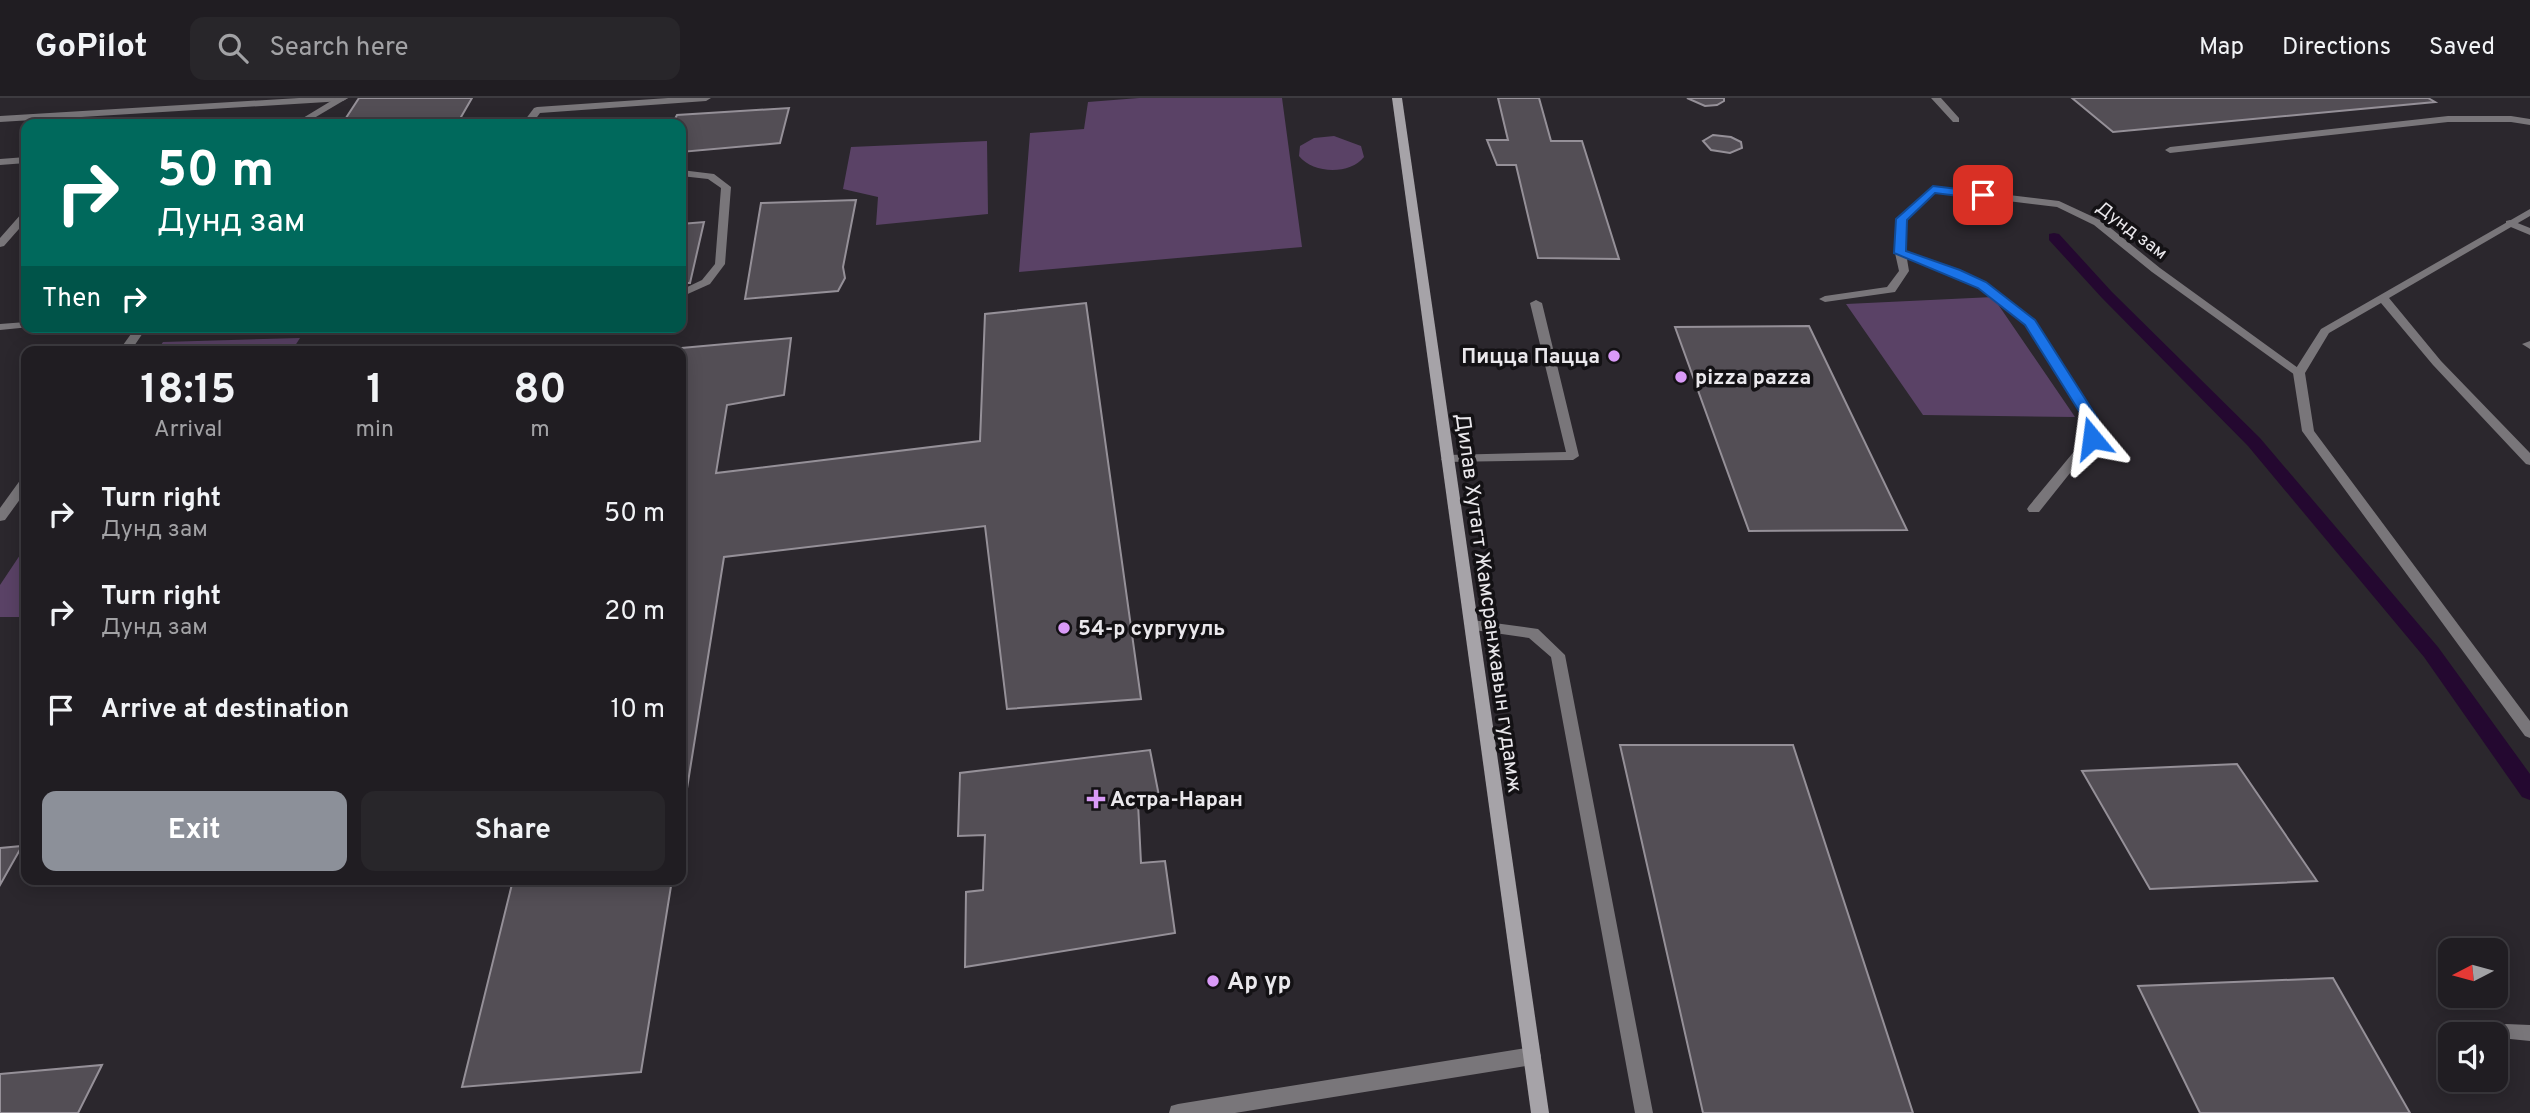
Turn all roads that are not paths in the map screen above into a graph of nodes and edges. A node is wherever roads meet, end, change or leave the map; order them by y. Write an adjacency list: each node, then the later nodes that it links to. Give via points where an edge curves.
1 (343, 98): 5 (street); 6 (street)
2 (706, 98): 7 (street, via 537,110)
3 (1397, 98): 27 (main road, Дилав Хутагт Жамсранжавын гудамж)
4 (1936, 98): 8 (street)
5 (0, 119)
6 (307, 119)
7 (531, 119)
8 (1956, 120)
9 (2530, 122): 10 (street, via 2448,119)
10 (2170, 150)
11 (21, 160): 12 (street)
12 (0, 162)
13 (686, 174): 20 (street, via 711,176 726,187 720,264 706,282)
14 (2530, 212): 16 (street)
15 (21, 221): 18 (street)
16 (2510, 223): 17 (street); 22 (street)
17 (2530, 232)
18 (0, 244)
19 (1900, 253): 21 (street, Дунд зам, via 1904,271 1891,290); 26 (street, Дунд зам, via 1901,219 1933,189 2059,204 2098,222 2156,270); 30 (street, via 1982,285 2030,323 2091,419 2092,438)
20 (686, 292)
21 (1825, 299)
22 (2384, 299): 26 (street, via 2325,331); 28 (street)
23 (1536, 303): 27 (street, via 1573,456)
24 (21, 326): 25 (street)
25 (0, 327)
26 (2299, 373): 33 (street, via 2308,431)
27 (1447, 459): 32 (main road, Дилав Хутагт Жамсранжавын гудамж)
28 (2530, 461)
29 (21, 489): 31 (street)
30 (2035, 509)
31 (0, 517)
32 (1472, 625): 36 (main road, Дилав Хутагт Жамсранжавын гудамж); 39 (street, via 1533,633 1558,655)
33 (2530, 732)
34 (2508, 1032): 35 (street)
35 (2530, 1033)
36 (1532, 1056): 37 (street); 38 (main road, Дилав Хутагт Жамсранжавын гудамж)
37 (1178, 1113)
38 (1540, 1113)
39 (1644, 1113)

